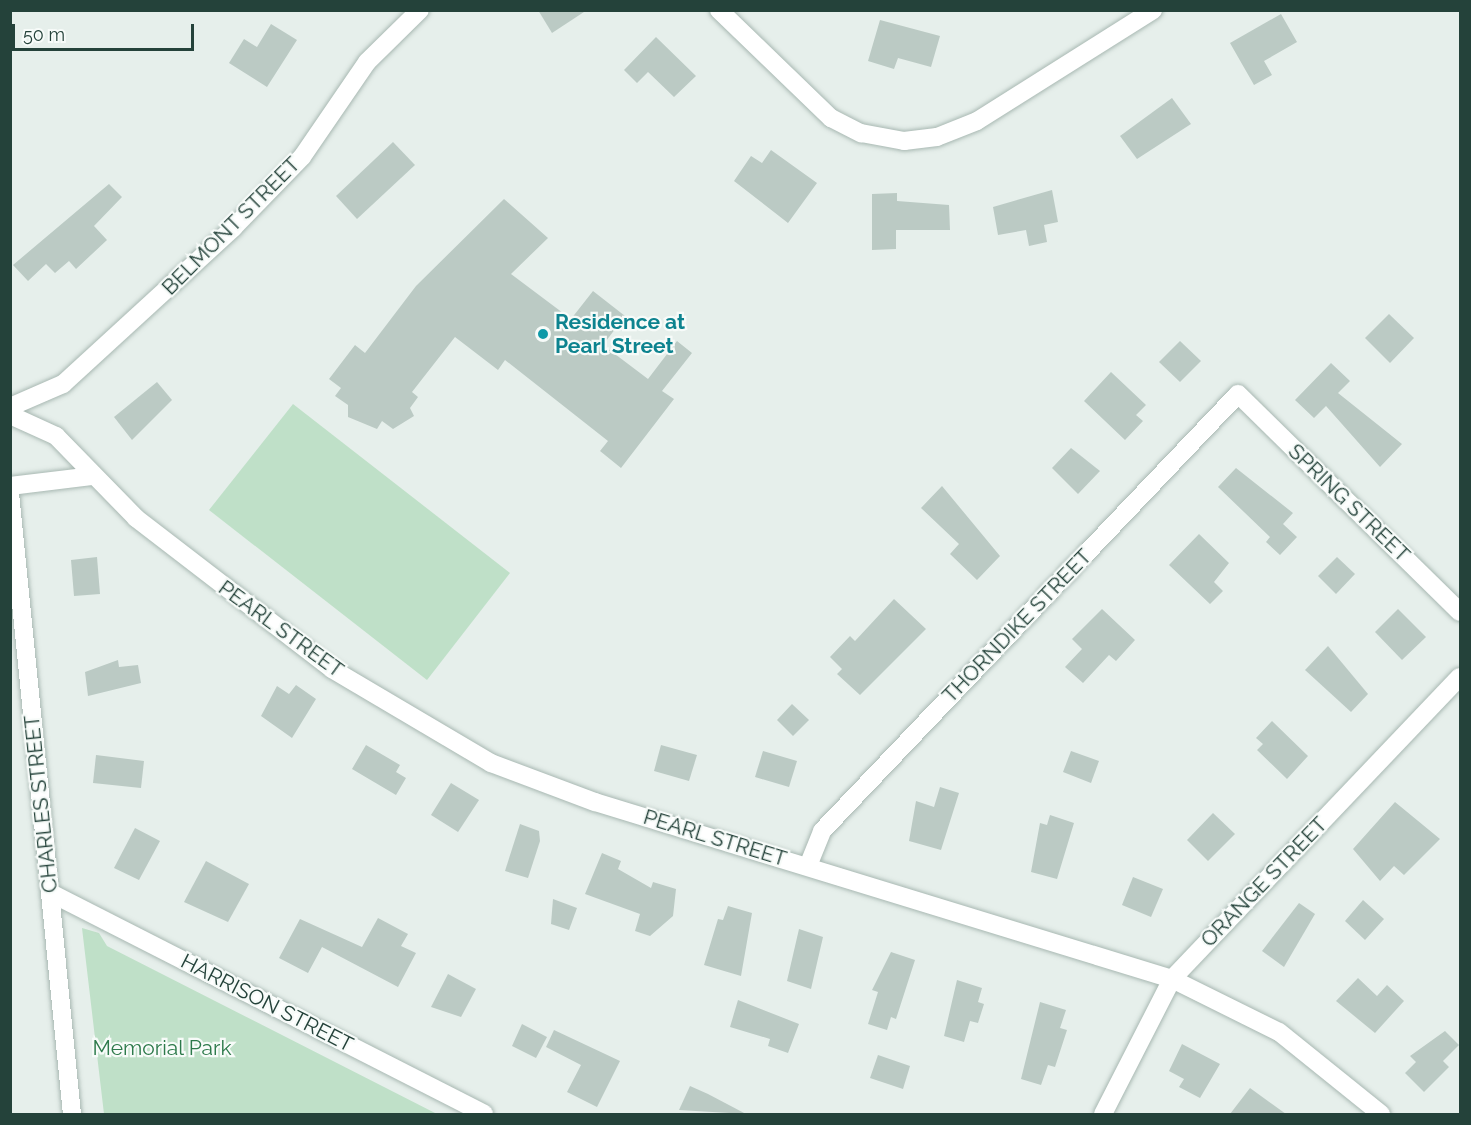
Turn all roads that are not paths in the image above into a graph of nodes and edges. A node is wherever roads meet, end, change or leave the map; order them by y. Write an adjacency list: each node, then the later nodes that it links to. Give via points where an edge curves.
1 (420, 10): 5 (street, BELMONT STREET, via 367,62 302,157 233,228 63,384)
2 (719, 10): 3 (street, via 831,118 861,133 904,141 937,137 977,121)
3 (1153, 10)
4 (1238, 394): 10 (street, SPRING STREET); 13 (street, THORNDIKE STREET, via 822,831)
5 (10, 407)
6 (10, 415): 7 (street, PEARL STREET, via 56,436)
7 (93, 476): 8 (street); 13 (street, PEARL STREET, via 169,545 332,669 491,763 575,796)
8 (10, 486)
9 (10, 493): 11 (street, CHARLES STREET)
10 (1461, 612)
11 (16, 617): 14 (street, CHARLES STREET)
12 (1461, 676): 15 (street, ORANGE STREET)
13 (808, 866): 15 (street, PEARL STREET)
14 (51, 892): 16 (street, CHARLES STREET); 17 (street, HARRISON STREET)
15 (1172, 979): 18 (street, ORANGE STREET); 19 (street, PEARL STREET, via 1279,1032)
16 (72, 1114)
17 (484, 1114)
18 (1103, 1114)
19 (1381, 1114)

